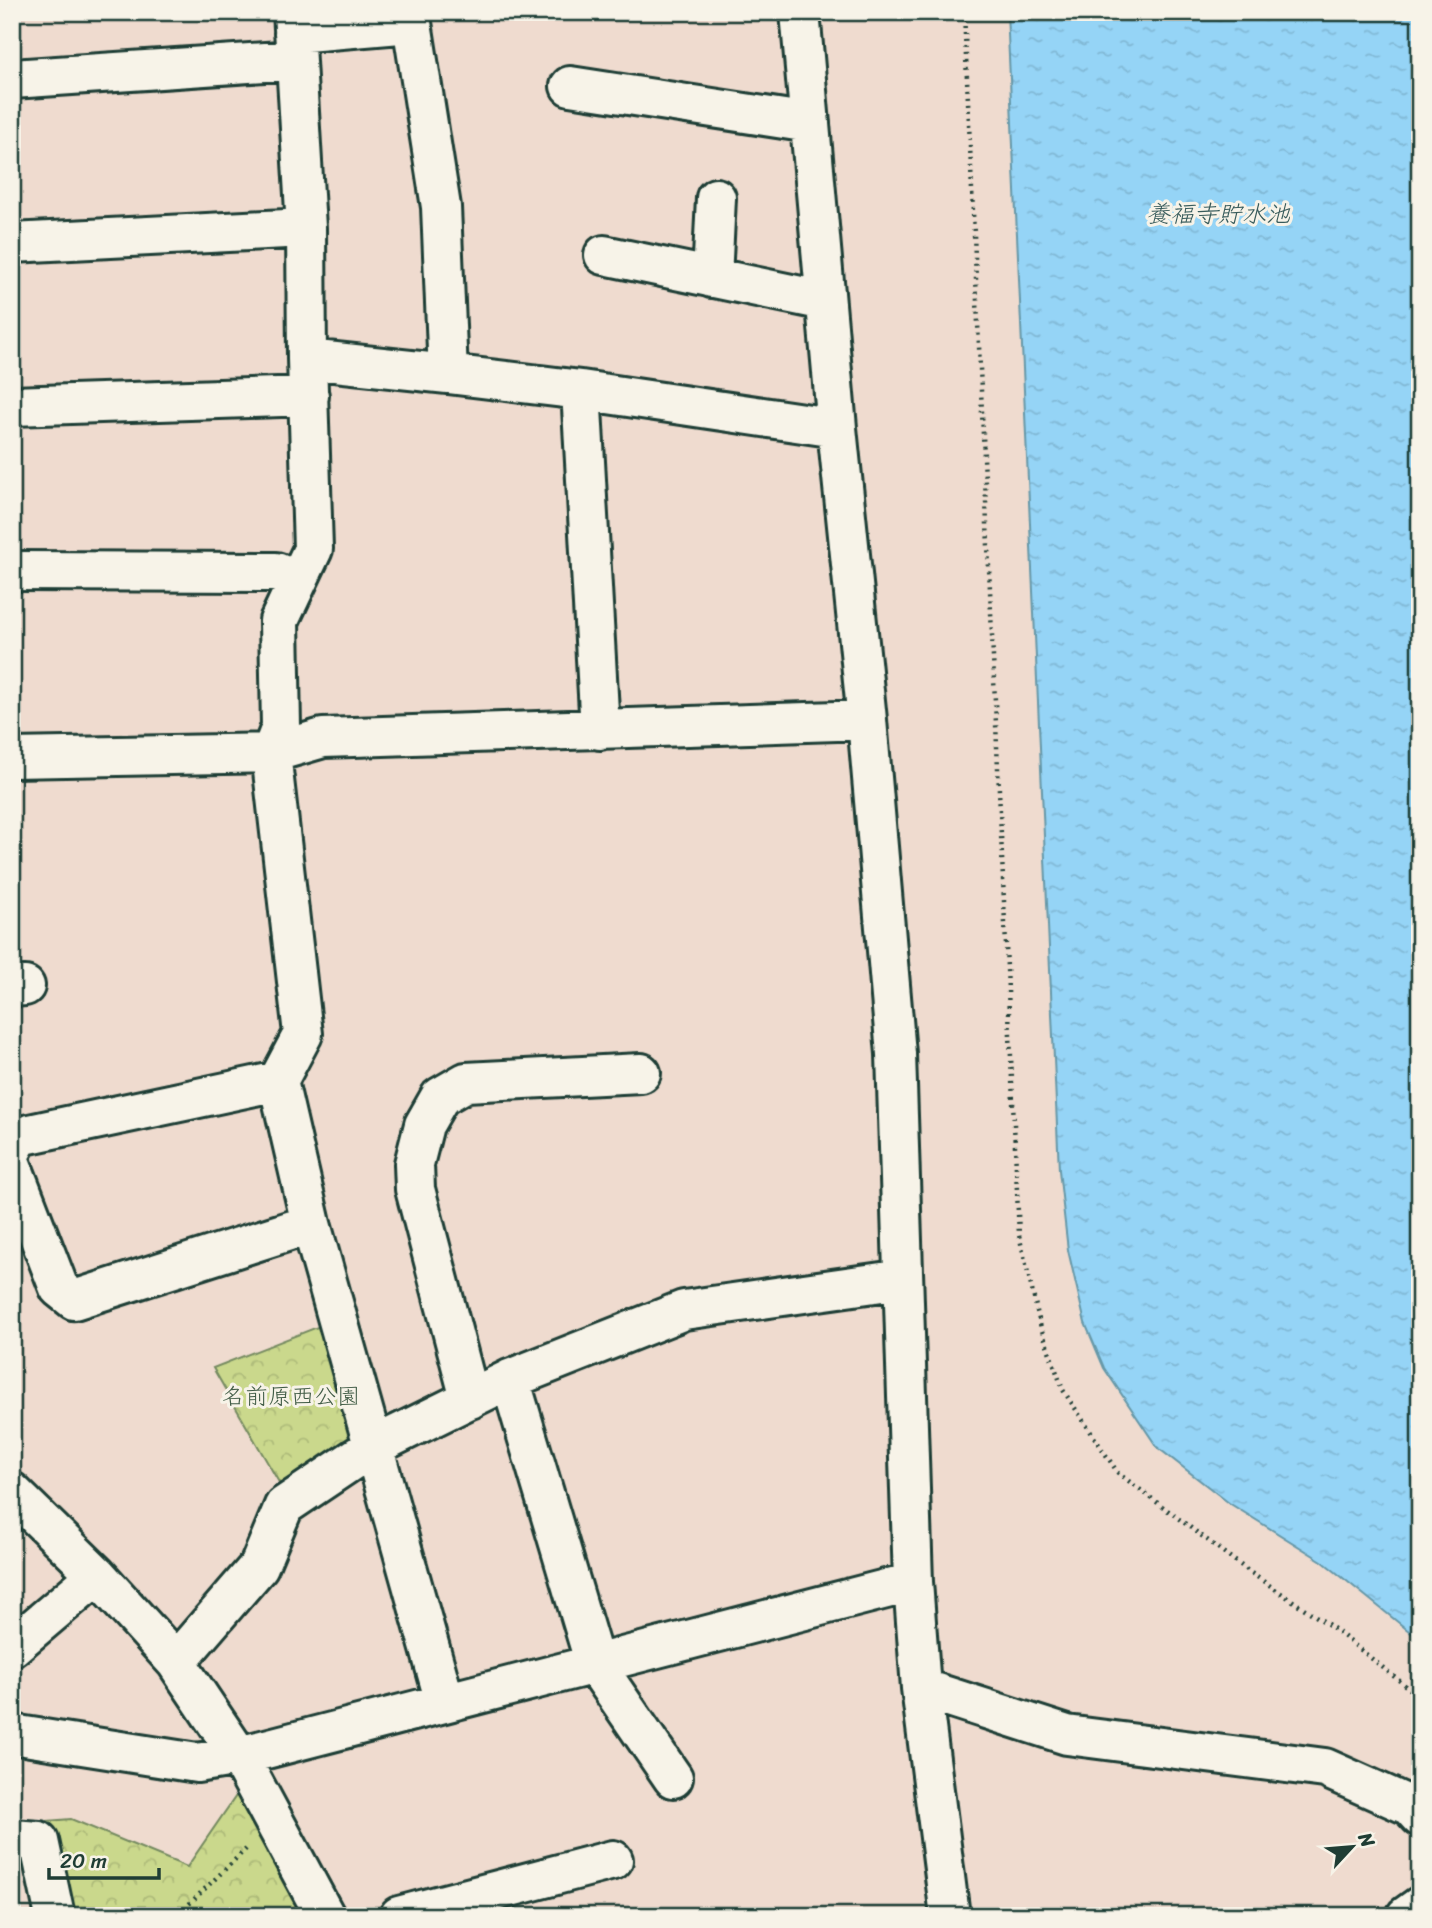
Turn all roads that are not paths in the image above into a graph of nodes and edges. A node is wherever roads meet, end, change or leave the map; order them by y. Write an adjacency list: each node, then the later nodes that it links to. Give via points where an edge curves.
1 (800, 12): 5 (street)
2 (294, 35): 3 (street); 7 (street); 13 (street, via 412,23 441,207)
3 (12, 79)
4 (570, 86): 5 (street)
5 (810, 123): 11 (street)
6 (716, 198): 10 (street)
7 (306, 228): 8 (street); 12 (street)
8 (12, 243)
9 (604, 255): 10 (street)
10 (712, 278): 11 (street)
11 (825, 301): 17 (street)
12 (307, 359): 13 (street); 15 (street)
13 (448, 374): 14 (street)
14 (581, 390): 17 (street); 21 (street)
15 (309, 396): 16 (street); 19 (street, via 313,549)
16 (12, 406)
17 (836, 428): 20 (street)
18 (12, 571): 19 (street, via 276,572)
19 (297, 581): 22 (street, via 279,621 281,727)
20 (867, 720): 21 (street); 29 (street, via 896,1054)
21 (600, 730): 22 (street, via 323,738)
22 (271, 753): 23 (street); 25 (street, via 303,1034)
23 (12, 758)
24 (642, 1073): 31 (street, via 466,1082 440,1097 424,1125 414,1164 415,1189)
25 (278, 1082): 26 (street, via 20,1136); 28 (street)
26 (12, 1150)
27 (12, 1166): 28 (street, via 59,1288 74,1300)
28 (311, 1224): 32 (street)
29 (903, 1279): 30 (street, via 684,1310); 35 (street)
30 (510, 1379): 31 (street); 38 (street)
31 (470, 1399): 32 (street)
32 (372, 1447): 37 (street, via 284,1506 259,1566); 40 (street)
33 (12, 1492): 34 (street)
34 (97, 1576): 36 (street); 37 (street)
35 (913, 1582): 38 (street); 39 (street)
36 (12, 1647)
37 (176, 1662): 42 (street)
38 (595, 1664): 40 (street); 43 (street)
39 (921, 1688): 44 (street, via 1067,1735 1325,1768 1410,1806); 51 (street)
40 (445, 1702): 42 (street)
41 (12, 1734): 42 (street, via 197,1763)
42 (239, 1756): 49 (street)
43 (673, 1778)
44 (1420, 1817)
45 (12, 1839): 48 (street, via 40,1841)
46 (613, 1860): 50 (street)
47 (1420, 1906): 52 (street)
48 (55, 1916)
49 (325, 1916)
50 (399, 1916)
51 (950, 1916)
52 (1406, 1916)

